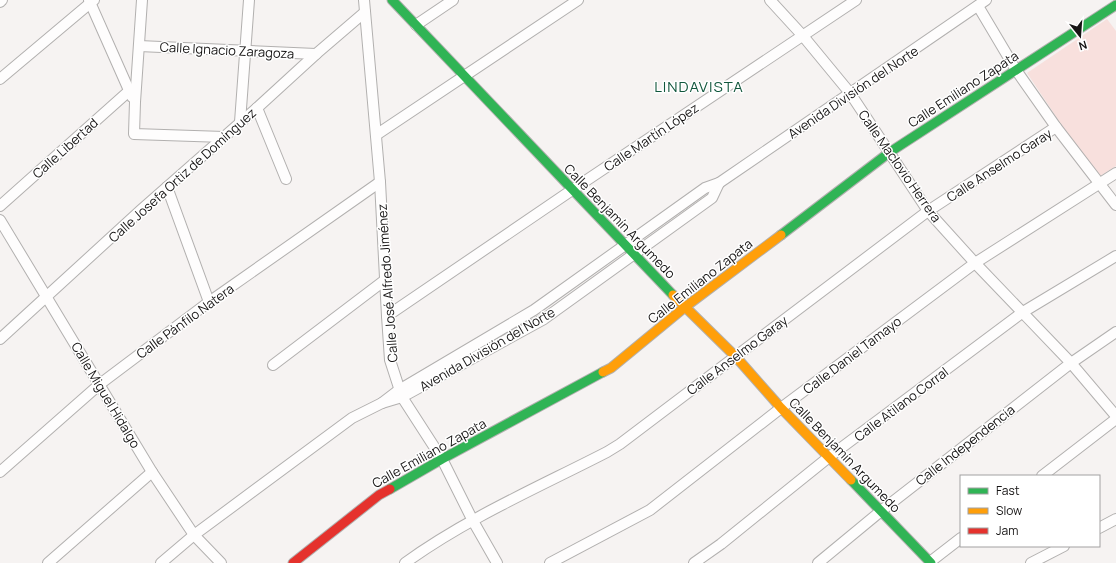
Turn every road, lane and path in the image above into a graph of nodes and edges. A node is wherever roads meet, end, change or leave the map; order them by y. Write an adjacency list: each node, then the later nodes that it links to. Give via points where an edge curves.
1 (142, 0): 16 (street)
2 (250, 0): 17 (street)
3 (364, 0): 13 (street, Calle José Alfredo Jiménez)
4 (392, 0): 14 (street, Calle Benjamín Argumedo)
5 (453, 0): 14 (street)
6 (578, 0): 20 (street)
7 (770, 0): 15 (street, Calle Maclovio Herrera)
8 (856, 0): 15 (street, Calle Martín López)
9 (986, 0): 11 (street, Avenida División del Norte)
10 (91, 1): 21 (street); 22 (street)
11 (978, 6): 19 (street); 23 (street, Avenida División del Norte)
12 (1115, 7): 19 (street, Calle Emiliano Zapata)
13 (365, 12): 18 (street, Calle Josefa Ortiz de Domínguez); 28 (street, Calle José Alfredo Jiménez)
14 (416, 25): 20 (street, Calle Benjamín Argumedo)
15 (803, 36): 23 (street, Calle Maclovio Herrera); 37 (street, Calle Martín López)
16 (139, 46): 17 (street, Calle Ignacio Zaragoza); 24 (street)
17 (246, 51): 18 (street, Calle Ignacio Zaragoza); 26 (street)
18 (316, 54): 25 (street, Calle Josefa Ortiz de Domínguez)
19 (1016, 70): 27 (street); 30 (street, Calle Emiliano Zapata)
20 (463, 76): 28 (street); 37 (street, Calle Benjamín Argumedo)
21 (0, 79)
22 (129, 91): 24 (street); 39 (street, Calle Libertad)
23 (850, 93): 30 (street, Calle Maclovio Herrera); 34 (street, Avenida División del Norte)
24 (135, 102): 29 (street, via 134,134)
25 (257, 108): 26 (street, Calle Josefa Ortiz de Domínguez); 32 (street)
26 (240, 122): 29 (street, Calle Josefa Ortiz de Domínguez)
27 (1056, 127): 35 (street); 40 (street, Calle Anselmo Garay)
28 (376, 135): 33 (street, Calle José Alfredo Jiménez)
29 (224, 137): 36 (street, Calle Josefa Ortiz de Domínguez)
30 (890, 152): 40 (street, Calle Maclovio Herrera); 49 (street, Calle Emiliano Zapata)
31 (1116, 173): 35 (street, Calle Daniel Tamayo)
32 (286, 179)
33 (380, 182): 46 (street, Calle José Alfredo Jiménez); 48 (street, Calle Pánfilo Natera)
34 (719, 183): 42 (street, Avenida División del Norte, via 705,188); 43 (street, Avenida División del Norte, via 712,198)
35 (1099, 184): 38 (street); 45 (street, Calle Daniel Tamayo)
36 (167, 187): 47 (street, Calle Josefa Ortiz de Domínguez); 48 (street)
37 (572, 190): 42 (street, Calle Benjamín Argumedo); 51 (street, Calle Martín López)
38 (1116, 205)
39 (0, 206)
40 (928, 211): 45 (street, Calle Maclovio Herrera); 54 (street, Calle Anselmo Garay)
41 (0, 220): 47 (street, Calle Miguel Hidalgo)
42 (625, 245): 43 (street, Calle Benjamín Argumedo); 58 (street, Avenida División del Norte, via 534,310)
43 (634, 255): 49 (street, Calle Benjamín Argumedo); 58 (street, Avenida División del Norte, via 544,319 441,377)
44 (1116, 256): 50 (street, Calle Atilano Corral)
45 (975, 263): 50 (street, Calle Maclovio Herrera); 59 (street, Calle Daniel Tamayo)
46 (385, 280): 51 (street, Calle José Alfredo Jiménez); 56 (street)
47 (46, 298): 53 (street, Calle Josefa Ortiz de Domínguez); 57 (street, Calle Miguel Hidalgo)
48 (209, 302): 57 (street, Calle Pánfilo Natera)
49 (684, 307): 54 (street, Calle Benjamín Argumedo); 63 (street, Calle Emiliano Zapata, via 611,368)
50 (1023, 312): 55 (street, Calle Maclovio Herrera); 62 (street, Calle Atilano Corral)
51 (387, 316): 58 (street, Calle José Alfredo Jiménez, via 390,360)
52 (1116, 332): 55 (street, Calle Independencia)
53 (0, 339)
54 (736, 357): 59 (street, Calle Benjamín Argumedo); 68 (street, Calle Anselmo Garay, via 614,448)
55 (1072, 363): 60 (street, Calle Maclovio Herrera); 67 (street, Calle Independencia)
56 (273, 365)
57 (100, 384): 64 (street, Calle Pánfilo Natera); 65 (street, Calle Miguel Hidalgo)
58 (400, 393): 63 (street, Calle José Alfredo Jiménez); 71 (street, Avenida División del Norte, via 352,418)
59 (781, 408): 62 (street, Calle Benjamín Argumedo); 81 (street, Calle Daniel Tamayo, via 650,510)
60 (1116, 416)
61 (1116, 419): 66 (street)
62 (829, 457): 67 (street, Calle Benjamín Argumedo); 82 (street, Calle Atilano Corral)
63 (442, 459): 68 (street, Calle José Alfredo Jiménez); 78 (street, Calle Emiliano Zapata, via 379,495)
64 (0, 472)
65 (152, 472): 71 (street, Calle Miguel Hidalgo); 75 (street)
66 (1043, 475)
67 (881, 511): 74 (street, Calle Benjamín Argumedo); 83 (street, Calle Independencia)
68 (473, 520): 79 (street, Calle Anselmo Garay); 80 (street, Calle José Alfredo Jiménez)
69 (1116, 520): 70 (street)
70 (1100, 528)
71 (194, 535): 76 (street, Avenida División del Norte); 77 (street, Calle Miguel Hidalgo)
72 (960, 539): 74 (street)
73 (1062, 547): 84 (street)
74 (930, 562)
75 (48, 563)
76 (161, 563)
77 (221, 563)
78 (292, 563)
79 (406, 563)
80 (497, 563)
81 (550, 563)
82 (694, 563)
83 (818, 563)
84 (1031, 563)

